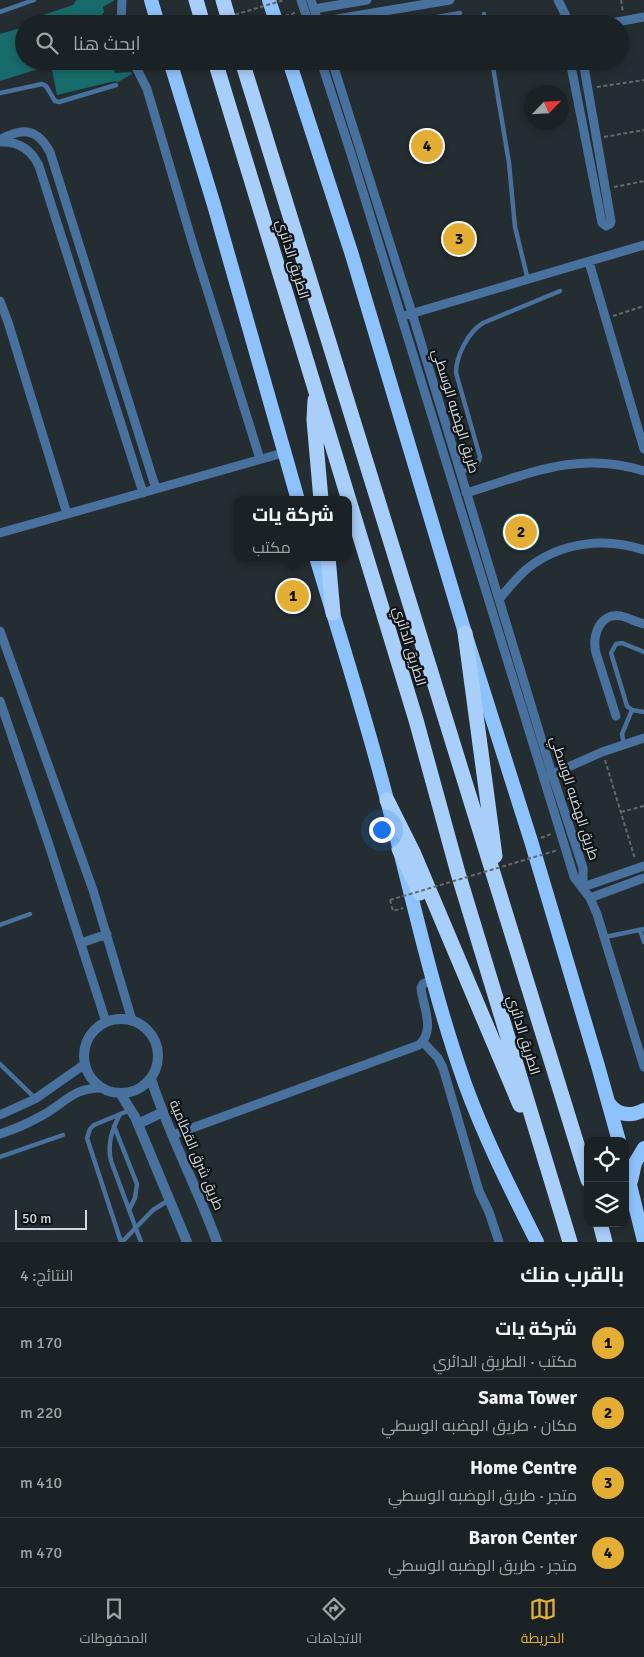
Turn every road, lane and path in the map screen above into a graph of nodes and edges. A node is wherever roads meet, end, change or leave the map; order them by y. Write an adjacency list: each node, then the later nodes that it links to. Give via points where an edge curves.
1 (34, 0): 15 (lane)
2 (122, 0): 17 (street)
3 (151, 0): 18 (highway)
4 (196, 0): 19 (highway)
5 (223, 0): 20 (highway)
6 (269, 0): 22 (highway)
7 (284, 0): 21 (path, bridge)
8 (301, 0): 14 (street)
9 (367, 0): 14 (street)
10 (450, 0): 13 (street)
11 (558, 0): 26 (street)
12 (621, 0): 27 (path)
13 (414, 3): 24 (street)
14 (310, 6): 23 (path)
15 (0, 12)
16 (460, 13): 25 (lane)
17 (121, 15)
18 (155, 15)
19 (201, 15)
20 (227, 15)
21 (234, 15)
22 (274, 15)
23 (290, 15)
24 (357, 15)
25 (449, 15)
26 (565, 15)
27 (623, 15)
28 (644, 17): 29 (street)
29 (629, 19)
30 (136, 70): 67 (street, via 146,89)
31 (173, 70): 66 (highway)
32 (218, 70): 62 (highway, الطريق الدائري)
33 (245, 70): 108 (highway, الطريق الدائري)
34 (292, 70): 88 (highway, via 349,246)
35 (324, 70): 60 (street, طريق الهضبه الوسطي)
36 (335, 70): 59 (street, طريق الهضبه الوسطي)
37 (494, 70): 53 (lane, via 508,155 515,227)
38 (572, 70): 50 (street, via 602,223 608,226 611,222)
39 (585, 70): 42 (street)
40 (644, 80): 42 (path)
41 (116, 86): 43 (lane, via 59,102 42,84)
42 (588, 89): 45 (street)
43 (0, 92)
44 (644, 130): 45 (path)
45 (596, 138): 50 (street)
46 (0, 141): 47 (street, via 21,131 34,134 47,148); 48 (street, via 13,142 26,149 36,160)
47 (58, 175): 48 (street); 56 (street)
48 (44, 180): 57 (street)
49 (644, 181): 50 (path)
50 (605, 188)
51 (644, 245): 52 (street)
52 (589, 262): 53 (street); 61 (street)
53 (528, 280): 59 (street)
54 (560, 292): 69 (lane, via 483,324 468,337 456,373 480,457 475,467)
55 (0, 301): 77 (street)
56 (98, 301): 57 (street); 63 (street)
57 (84, 305): 64 (street)
58 (644, 306): 61 (path)
59 (412, 313): 60 (street); 69 (street, طريق الهضبه الوسطي)
60 (401, 316): 80 (street, طريق الهضبه الوسطي)
61 (606, 319): 65 (street)
62 (315, 386): 74 (highway, via 314,420); 75 (highway, الطريق الدائري)
63 (131, 409): 64 (street); 70 (street)
64 (118, 414): 71 (street)
65 (644, 449)
66 (283, 452): 67 (street); 73 (highway)
67 (260, 459): 70 (street)
68 (644, 470): 72 (street, via 604,462 575,463 547,468)
69 (460, 472): 72 (street, طريق الهضبه الوسطي)
70 (156, 489): 71 (street)
71 (142, 493): 77 (street)
72 (466, 493): 79 (street, طريق الهضبه الوسطي)
73 (297, 496)
74 (322, 496)
75 (348, 496)
76 (352, 508): 141 (highway, الطريق الدائري)
77 (67, 514): 78 (street)
78 (0, 533)
79 (481, 542): 80 (street); 84 (street, طريق الهضبه الوسطي)
80 (471, 545): 97 (street, طريق الهضبه الوسطي)
81 (644, 550): 84 (street, via 609,542 566,548 528,568)
82 (317, 561): 85 (highway)
83 (328, 561): 85 (highway)
84 (499, 599): 97 (street, طريق الهضبه الوسطي)
85 (333, 613): 98 (highway)
86 (644, 624): 93 (street, via 619,616 610,617 603,621 595,636 596,652)
87 (0, 631): 113 (street)
88 (465, 633): 108 (highway); 129 (highway)
89 (644, 652): 91 (lane, via 622,643 616,644 611,653 624,700)
90 (0, 701): 116 (street)
91 (632, 710): 92 (lane); 95 (lane, via 622,734)
92 (644, 712)
93 (616, 716)
94 (644, 738): 95 (street)
95 (624, 745): 96 (street)
96 (602, 752): 97 (street); 100 (path)
97 (548, 776): 106 (street, طريق الهضبه الوسطي, via 574,877)
98 (387, 800): 101 (highway); 117 (highway, via 413,852)
99 (644, 806): 100 (path)
100 (621, 812): 103 (path)
101 (399, 849): 117 (highway, via 445,943); 118 (highway)
102 (558, 850): 109 (path, bridge, via 390,900)
103 (638, 868): 105 (street); 106 (street)
104 (644, 878): 105 (street)
105 (635, 881): 107 (street)
106 (583, 887): 107 (street, طريق الهضبه الوسطي)
107 (590, 898): 114 (street, طريق الهضبه الوسطي)
108 (501, 900): 144 (highway, الطريق الدائري)
109 (393, 911)
110 (30, 914): 111 (lane)
111 (0, 925)
112 (642, 930): 114 (lane); 115 (lane)
113 (107, 934): 116 (street); 119 (street)
114 (604, 937): 124 (street, طريق الهضبه الوسطي)
115 (644, 942)
116 (81, 943): 120 (street)
117 (462, 969): 141 (highway)
118 (433, 979): 121 (street, via 421,988 428,1021); 157 (highway, via 465,1084 485,1134)
119 (132, 1020): 120 (street); 125 (street, via 148,1029 157,1044 158,1062)
120 (106, 1022): 123 (street, via 88,1039)
121 (423, 1042): 139 (street); 156 (street, via 443,1068 479,1191)
122 (0, 1064): 128 (lane)
123 (85, 1064): 126 (street, via 91,1078); 128 (street)
124 (644, 1066)
125 (151, 1079): 127 (street, via 137,1090); 132 (street, طريق شرق القطامية)
126 (102, 1088): 127 (street); 137 (street, via 80,1091 35,1120)
127 (120, 1094): 130 (street)
128 (35, 1099): 134 (street)
129 (608, 1101): 131 (highway, via 620,1113); 140 (highway)
130 (131, 1109): 133 (lane); 135 (street)
131 (644, 1110)
132 (162, 1112): 135 (street); 139 (street, طريق شرق القطامية)
133 (120, 1114): 136 (lane); 152 (lane, via 94,1125 87,1138)
134 (0, 1115)
135 (138, 1124): 147 (street)
136 (114, 1126): 148 (lane, via 109,1152); 148 (lane, via 137,1184 137,1193)
137 (0, 1134)
138 (63, 1135): 143 (lane)
139 (172, 1135): 155 (street, طريق شرق القطامية)
140 (618, 1137)
141 (539, 1143): 158 (highway, الطريق الدائري)
142 (644, 1148): 146 (highway, via 634,1163)
143 (0, 1157)
144 (584, 1167)
145 (629, 1179): 146 (highway)
146 (631, 1186): 151 (highway)
147 (170, 1199): 150 (lane, via 153,1210); 154 (street)
148 (129, 1210): 150 (lane)
149 (601, 1227): 159 (highway)
150 (136, 1228): 152 (lane); 153 (lane)
151 (644, 1241)
152 (121, 1242)
153 (141, 1242)
154 (187, 1242)
155 (217, 1242)
156 (499, 1242)
157 (537, 1242)
158 (570, 1242)
159 (605, 1242)

